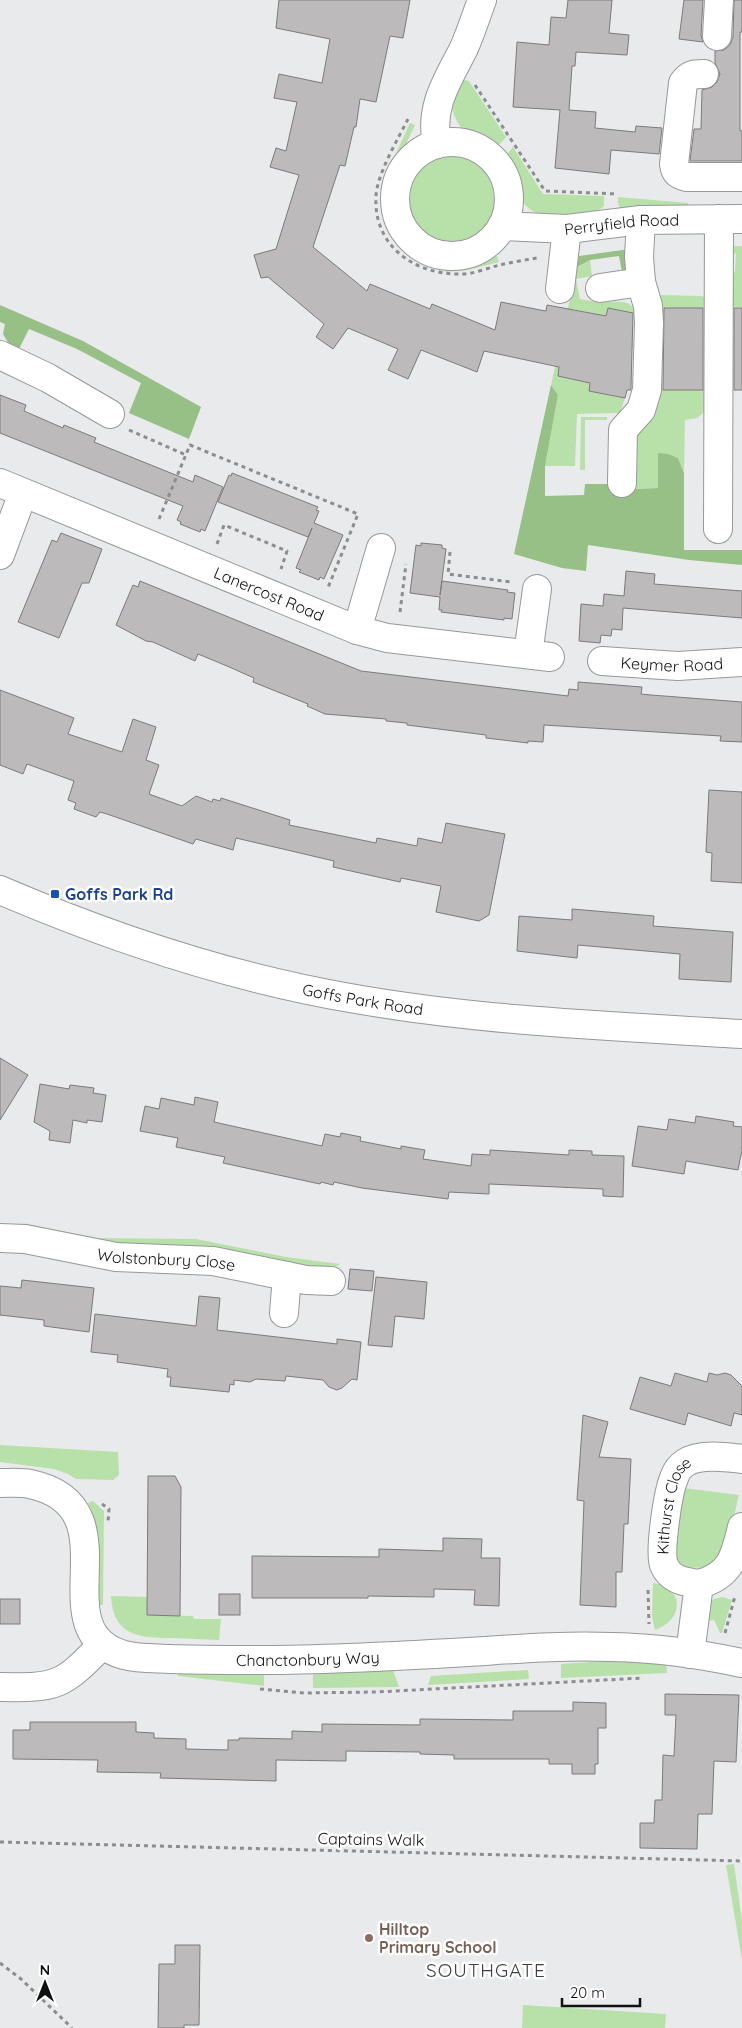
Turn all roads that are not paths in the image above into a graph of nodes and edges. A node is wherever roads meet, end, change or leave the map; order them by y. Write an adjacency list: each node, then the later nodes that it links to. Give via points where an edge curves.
1 (482, 0): 5 (street, via 435,113)
2 (719, 0): 3 (street)
3 (718, 36)
4 (704, 74): 7 (street, via 693,74 682,83 674,164 680,176)
5 (437, 144): 10 (street, via 458,142 477,147 492,158 503,173 509,190 508,209); 10 (street, via 422,151 398,180 395,199 398,218 407,234 422,247 439,254 457,256 475,251 491,241)
6 (742, 177): 7 (street)
7 (700, 178): 8 (street)
8 (720, 219): 9 (street, Perryfield Road); 19 (street)
9 (641, 220): 11 (street, Perryfield Road); 12 (street)
10 (502, 226): 11 (street, Perryfield Road)
11 (567, 229): 14 (street)
12 (641, 282): 13 (street); 17 (street, via 650,323 647,390 641,410 624,430)
13 (600, 288)
14 (560, 289)
15 (0, 355): 16 (street)
16 (110, 414)
17 (622, 483)
18 (12, 488): 21 (street); 23 (street, Lanercost Road)
19 (718, 529)
20 (381, 548): 23 (street)
21 (0, 555)
22 (536, 591): 23 (street, Lanercost Road, via 539,656 396,640)
23 (357, 630)
24 (602, 661): 25 (street, Keymer Road, via 678,666)
25 (742, 662)
26 (0, 890): 27 (street, Goffs Park Road, via 169,954 229,972 349,998 483,1016)
27 (742, 1034)
28 (0, 1238): 29 (street, Wolstonbury Close, via 25,1239 130,1259 213,1261)
29 (288, 1276): 30 (street, Wolstonbury Close); 31 (street)
30 (331, 1281)
31 (284, 1313)
32 (742, 1459): 35 (street, Kithurst Close, via 687,1461 673,1479 662,1555 664,1565 683,1582)
33 (0, 1483): 36 (street, via 49,1489 65,1498 76,1511 84,1538 86,1617)
34 (742, 1527): 35 (street, via 736,1551)
35 (711, 1579): 37 (street)
36 (102, 1645): 37 (street, Chanctonbury Way, via 141,1658 212,1660 316,1660 611,1646); 39 (street, via 78,1670 56,1684 38,1688)
37 (690, 1654): 38 (street, Chanctonbury Way)
38 (730, 1660)
39 (0, 1688)

